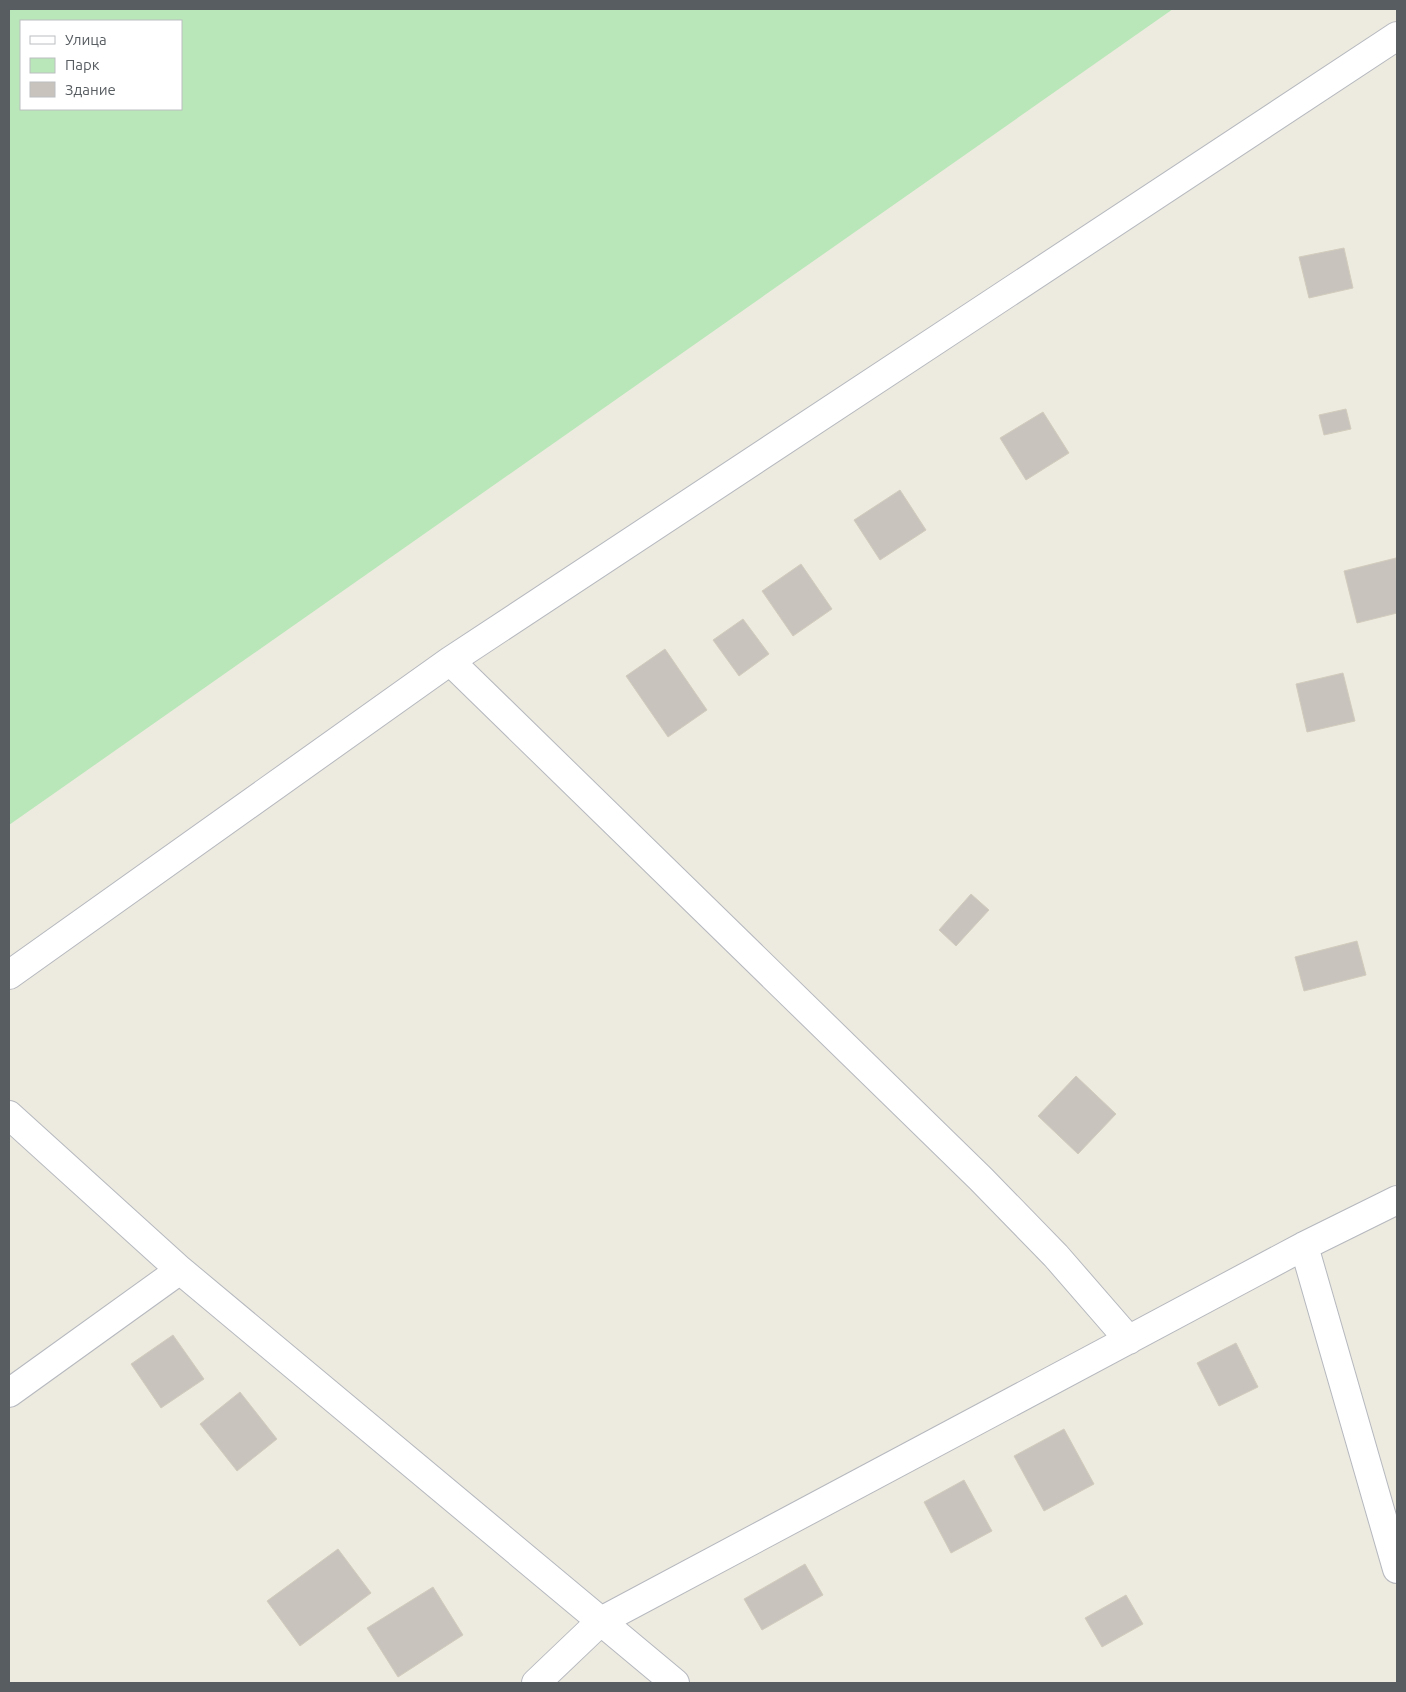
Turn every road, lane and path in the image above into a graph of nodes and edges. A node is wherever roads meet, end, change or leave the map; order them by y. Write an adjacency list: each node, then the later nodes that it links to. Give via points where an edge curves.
1 (1397, 36): 2 (lane)
2 (450, 661): 3 (lane); 8 (lane, via 981,1179 1056,1256)
3 (9, 975)
4 (9, 1115): 7 (lane)
5 (1397, 1200): 6 (lane)
6 (1304, 1246): 8 (lane); 10 (lane)
7 (180, 1270): 9 (lane); 11 (lane)
8 (1129, 1340): 11 (lane)
9 (9, 1392)
10 (1397, 1568)
11 (601, 1622): 12 (lane); 13 (lane)
12 (536, 1683)
13 (675, 1683)

